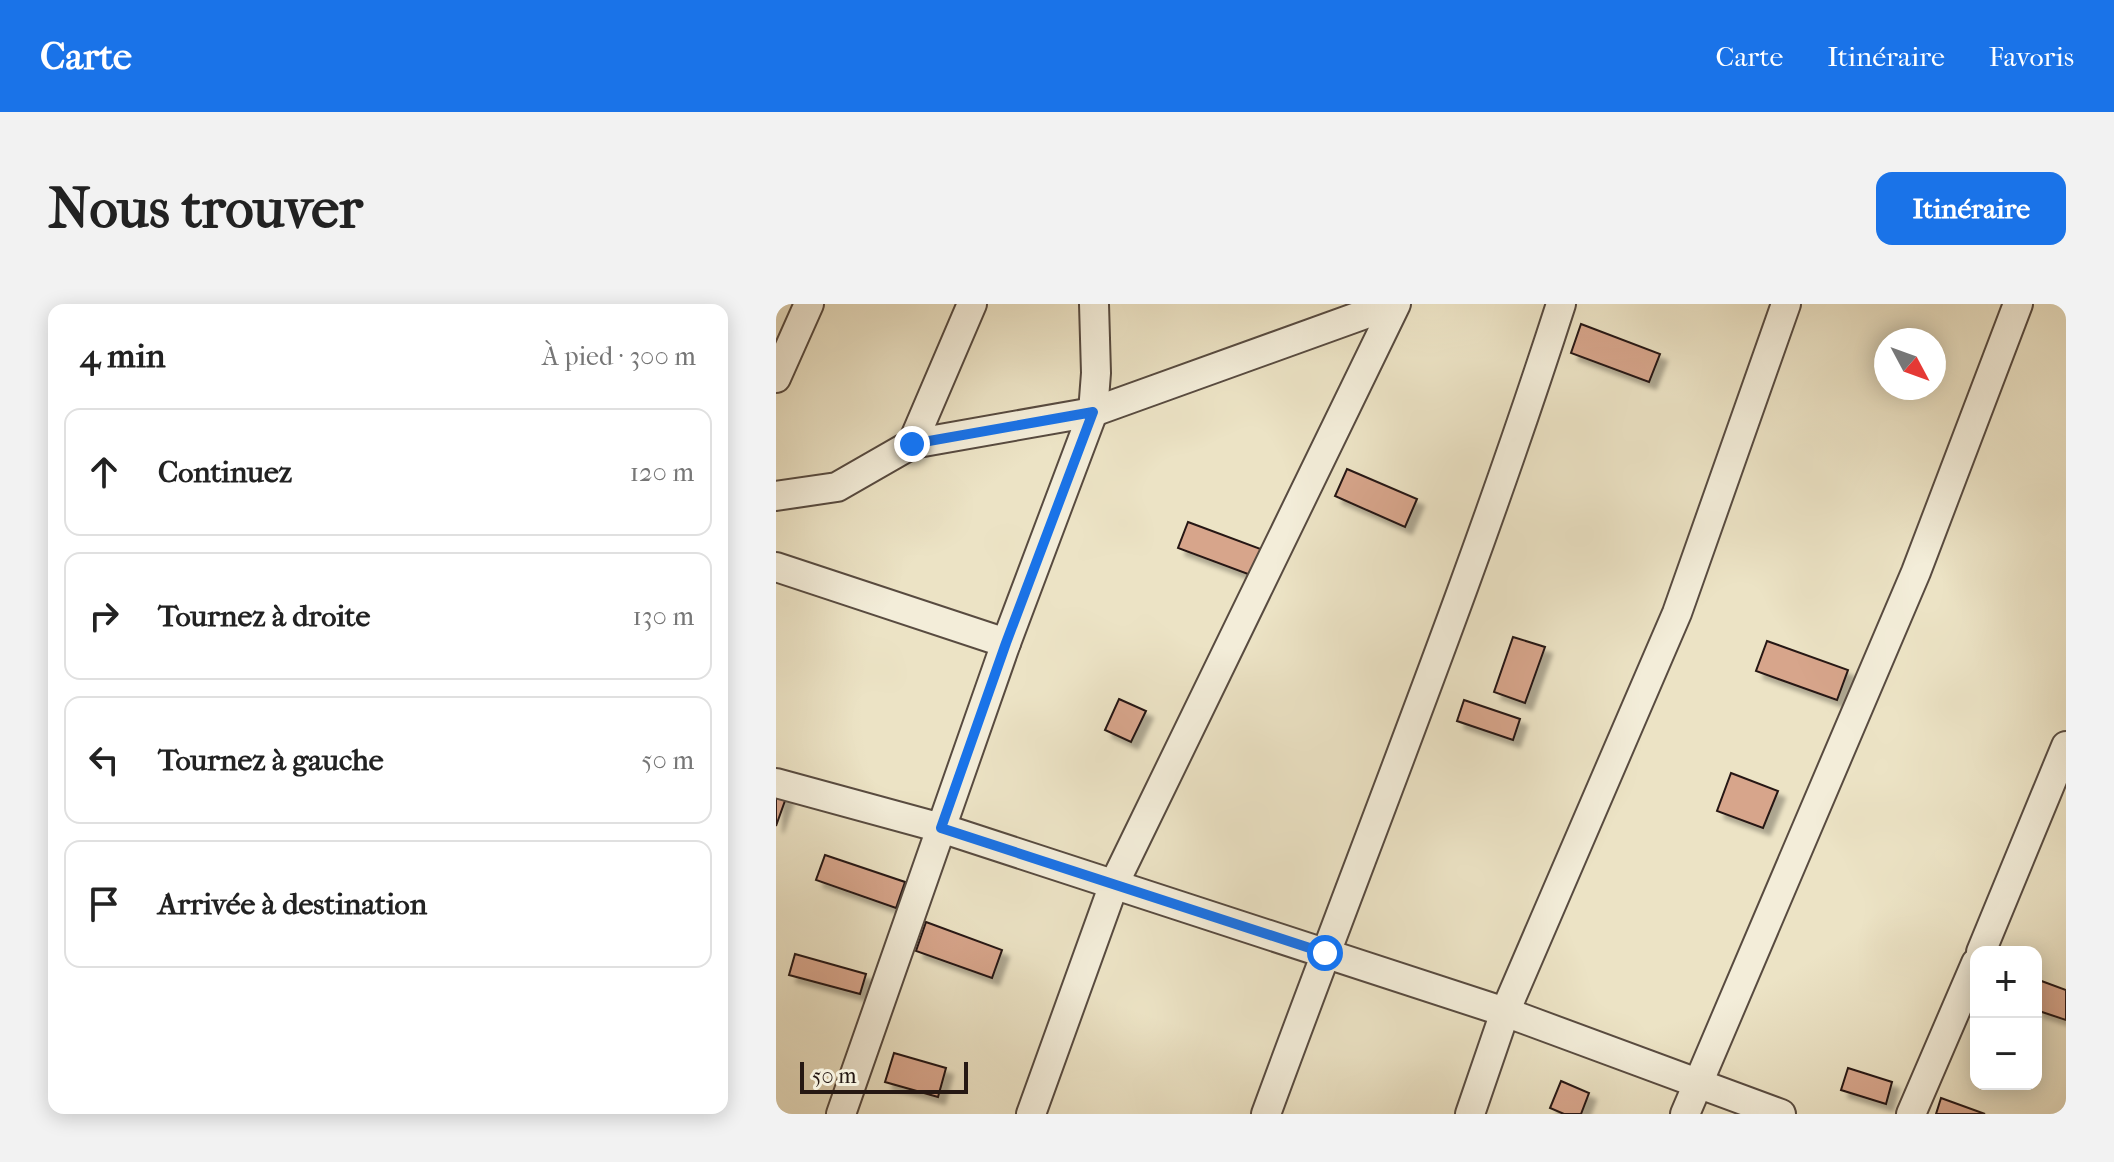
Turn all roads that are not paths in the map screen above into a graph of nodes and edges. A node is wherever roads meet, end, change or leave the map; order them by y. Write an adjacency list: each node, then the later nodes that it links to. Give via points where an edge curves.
1 (809, 304): 8 (street)
2 (972, 304): 10 (street)
3 (1094, 304): 9 (street)
4 (1395, 304): 9 (street); 17 (street)
5 (1561, 304): 19 (street, via 1442,649)
6 (1786, 304): 21 (street, via 1677,613)
7 (2018, 304): 22 (street, via 1916,572)
8 (776, 378)
9 (1093, 412): 10 (street); 13 (street)
10 (912, 444): 11 (street, via 837,487)
11 (776, 496)
12 (776, 567): 13 (street)
13 (1006, 643): 16 (street)
14 (2066, 746): 18 (street)
15 (776, 783): 16 (street)
16 (941, 828): 17 (street); 23 (street)
17 (1114, 884): 19 (street); 24 (street)
18 (1983, 946)
19 (1325, 953): 21 (street); 25 (street)
20 (1970, 977): 29 (street)
21 (1505, 1012): 22 (street); 26 (street)
22 (1697, 1082): 27 (street); 28 (street)
23 (841, 1114)
24 (1031, 1114)
25 (1266, 1114)
26 (1470, 1114)
27 (1685, 1114)
28 (1781, 1114)
29 (1911, 1114)

